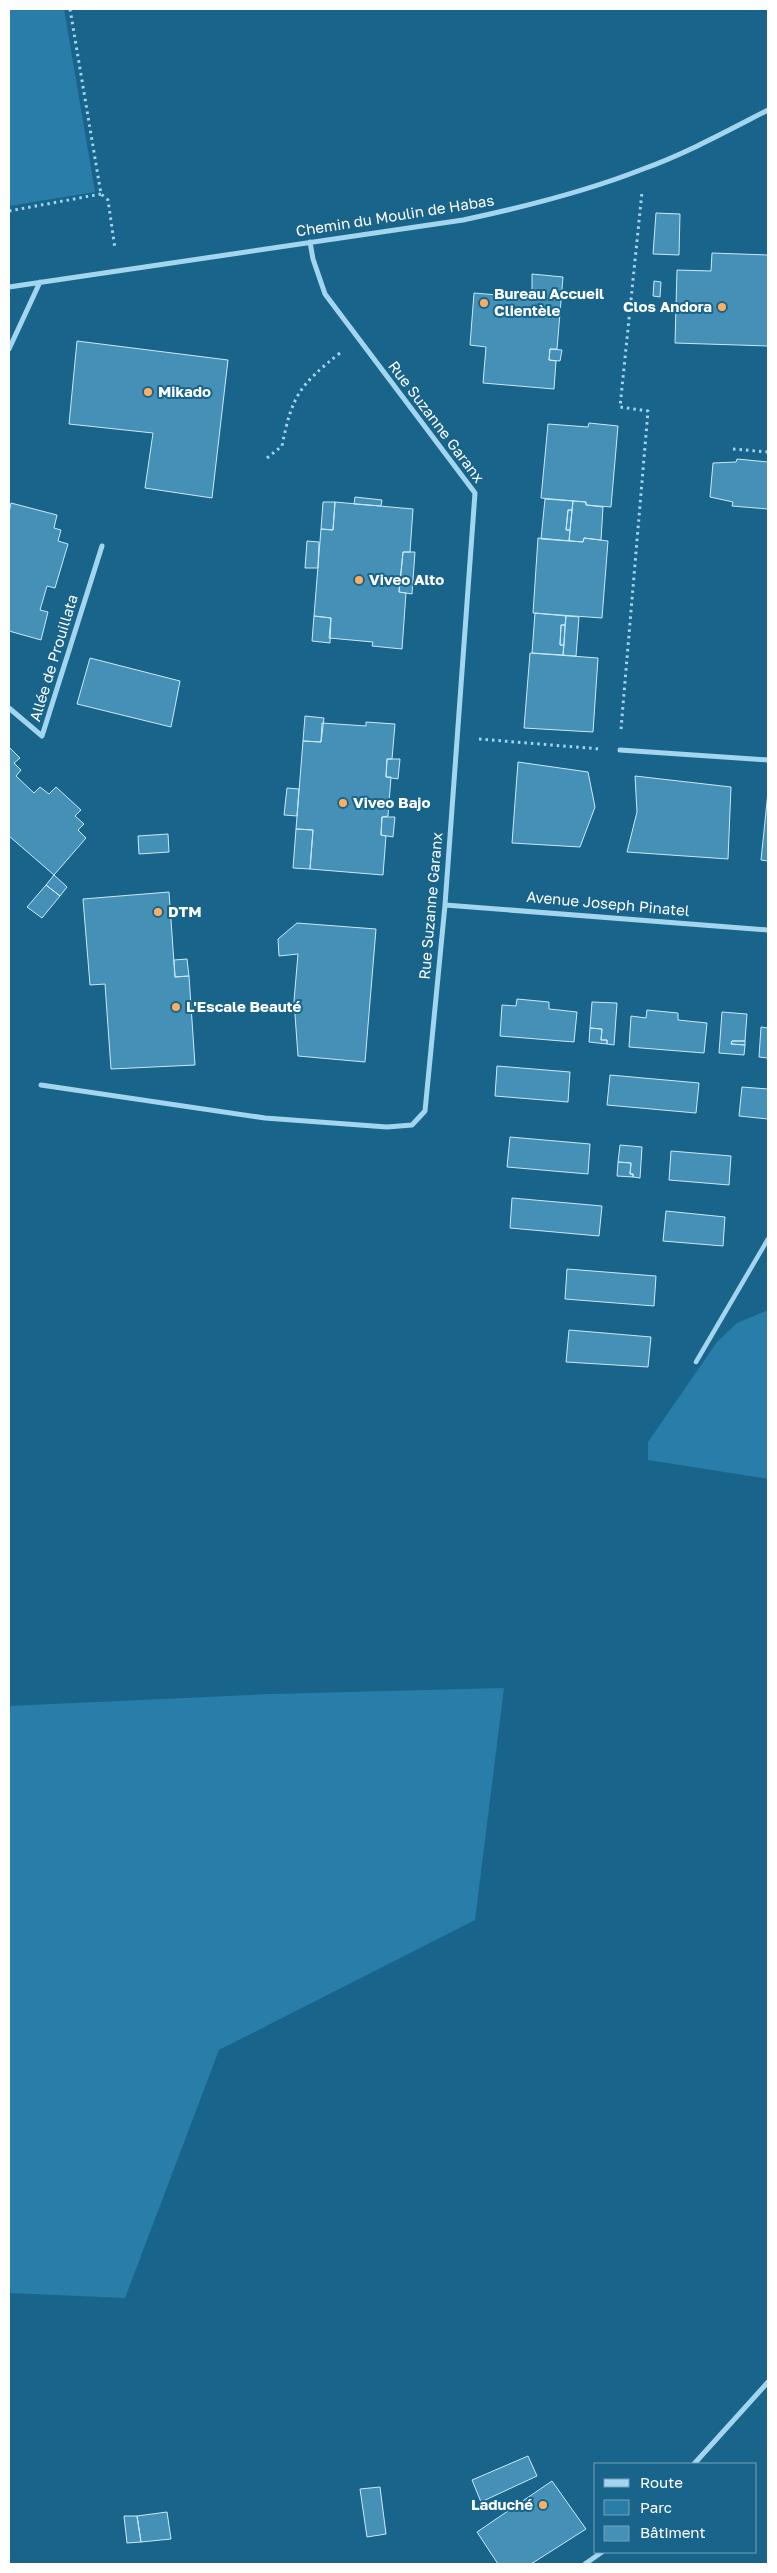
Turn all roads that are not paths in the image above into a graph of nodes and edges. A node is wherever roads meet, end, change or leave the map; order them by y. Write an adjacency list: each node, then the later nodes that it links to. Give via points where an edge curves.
1 (768, 110): 2 (street, Chemin du Moulin de Habas, via 644,169 572,193 463,220)
2 (310, 242): 3 (street, Chemin du Moulin de Habas); 10 (street, Rue Suzanne Garanx, via 325,294 475,493)
3 (40, 282): 4 (street, Chemin du Moulin de Habas); 5 (street)
4 (9, 287)
5 (9, 349)
6 (102, 546): 7 (street, Allée de Prouillata, via 42,736)
7 (9, 708)
8 (620, 750): 9 (street)
9 (768, 760)
10 (445, 905): 11 (street, Avenue Joseph Pinatel); 12 (street, Rue Suzanne Garanx, via 425,1111 412,1125 265,1118)
11 (768, 930)
12 (41, 1085)
13 (768, 1239): 14 (street)
14 (696, 1362)
15 (768, 2382): 16 (street)
16 (695, 2463)
17 (601, 2553): 18 (street)
18 (585, 2564)

